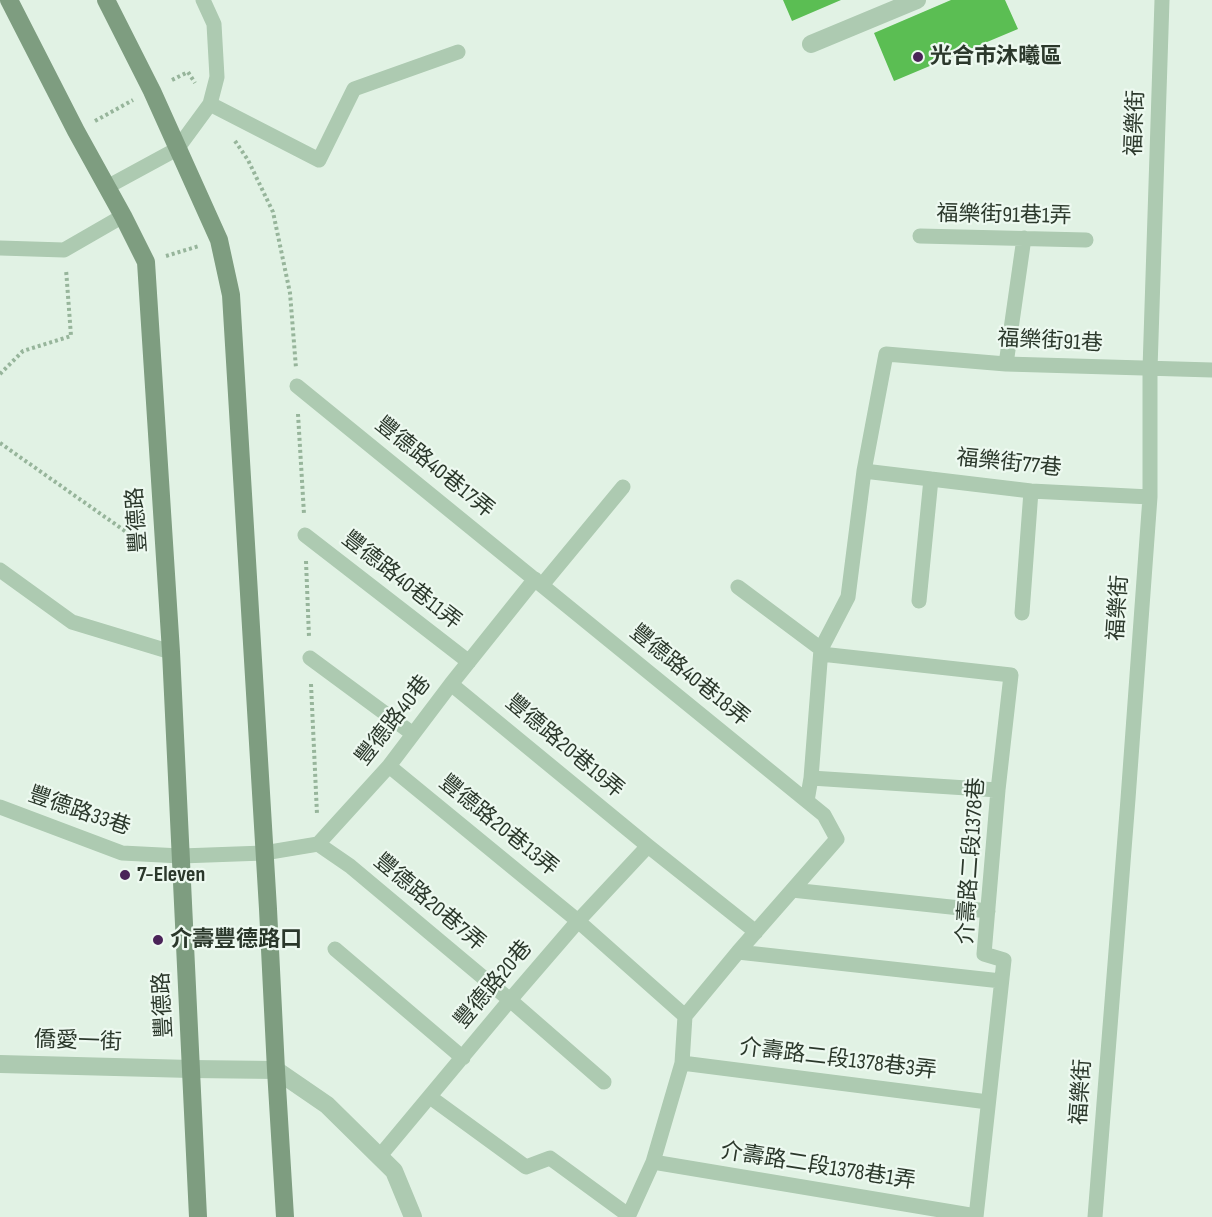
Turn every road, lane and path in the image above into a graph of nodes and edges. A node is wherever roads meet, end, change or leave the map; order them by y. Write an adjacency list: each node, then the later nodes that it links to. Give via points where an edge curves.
1 (9, 0): 10 (main road, 豐德路)
2 (106, 0): 8 (main road)
3 (203, 0): 9 (lane, via 214,24 217,77)
4 (917, 0): 6 (street)
5 (1162, 0): 22 (lane, 福樂街)
6 (811, 44)
7 (458, 52): 9 (lane, via 354,89 319,160)
8 (152, 91): 9 (path, via 188,72); 10 (path); 11 (main road)
9 (210, 104): 11 (lane); 25 (path, via 248,160 273,212 290,293)
10 (76, 131): 12 (main road, 豐德路)
11 (177, 149): 12 (lane); 16 (main road)
12 (107, 187): 13 (main road, 豐德路)
13 (123, 216): 19 (lane); 20 (main road, 豐德路)
14 (920, 236): 15 (lane, 福樂街91巷1弄)
15 (1024, 238): 17 (lane, 福樂街91巷1弄); 21 (lane)
16 (219, 240): 20 (path); 52 (main road, via 231,295)
17 (1086, 240)
18 (0, 248): 19 (lane)
19 (64, 250): 24 (path, via 71,336 23,351)
20 (146, 262): 33 (main road, 豐德路)
21 (1006, 364): 22 (lane, 福樂街91巷); 27 (lane, 福樂街91巷, via 886,354)
22 (1150, 369): 23 (lane, 福樂街91巷); 31 (lane, 福樂街)
23 (1212, 370)
24 (0, 374)
25 (297, 386): 32 (path); 35 (lane, 豐德路40巷17弄)
26 (0, 443): 33 (path)
27 (864, 471): 28 (lane, 福樂街77巷); 40 (lane, via 848,597)
28 (931, 479): 30 (lane, 福樂街77巷); 37 (lane)
29 (623, 487): 35 (lane, 豐德路40巷)
30 (1031, 491): 31 (lane, 福樂街77巷); 38 (lane)
31 (1150, 497): 78 (lane, 福樂街)
32 (305, 535): 41 (path); 42 (lane, 豐德路40巷11弄)
33 (165, 559): 39 (main road, 豐德路)
34 (0, 570): 39 (lane, via 72,622)
35 (539, 582): 42 (lane, 豐德路40巷); 48 (lane, 豐德路40巷18弄)
36 (738, 587): 40 (lane)
37 (919, 601)
38 (1022, 613)
39 (171, 652): 53 (main road, 豐德路)
40 (821, 652): 46 (lane); 47 (lane, 介壽路二段1378巷, via 1011,675)
41 (310, 658): 44 (lane); 50 (path)
42 (469, 662): 43 (lane, 豐德路40巷)
43 (452, 684): 44 (lane, 豐德路40巷); 51 (lane, 豐德路20巷19弄)
44 (413, 734): 45 (lane, 豐德路40巷)
45 (389, 766): 50 (lane, 豐德路40巷); 56 (lane, 豐德路20巷13弄)
46 (811, 778): 47 (lane); 48 (lane)
47 (998, 790): 55 (lane, 介壽路二段1378巷)
48 (807, 801): 54 (lane, 豐德路40巷18弄, via 824,815 837,839)
49 (0, 807): 53 (lane, 豐德路33巷, via 122,854)
50 (318, 844): 52 (lane); 61 (lane, 豐德路20巷7弄, via 350,866)
51 (648, 846): 56 (lane, 豐德路20巷); 57 (lane, 豐德路20巷19弄)
52 (264, 853): 53 (lane, 豐德路33巷); 67 (main road)
53 (181, 855): 66 (main road, 豐德路)
54 (792, 890): 55 (lane); 57 (lane)
55 (988, 911): 60 (lane, 介壽路二段1378巷, via 984,954 1004,960)
56 (578, 921): 61 (lane, 豐德路20巷); 62 (lane, 豐德路20巷13弄)
57 (756, 932): 59 (lane)
58 (335, 949): 63 (lane)
59 (738, 952): 60 (lane); 62 (lane)
60 (1001, 981): 70 (lane, 介壽路二段1378巷)
61 (510, 1000): 63 (lane, 豐德路20巷); 68 (lane, 豐德路20巷7弄)
62 (685, 1016): 64 (lane)
63 (463, 1058): 69 (lane, 豐德路20巷)
64 (682, 1063): 70 (lane, 介壽路二段1378巷3弄); 72 (lane)
65 (0, 1064): 66 (street, 僑愛一街)
66 (191, 1070): 67 (street); 74 (main road, 豐德路)
67 (276, 1070): 71 (street, via 327,1105); 75 (main road)
68 (604, 1082)
69 (430, 1097): 71 (lane, 豐德路20巷); 73 (lane, via 526,1167 550,1158)
70 (988, 1102): 77 (lane, 介壽路二段1378巷)
71 (379, 1157): 76 (street, via 394,1171)
72 (653, 1162): 73 (lane); 77 (lane, 介壽路二段1378巷1弄)
73 (628, 1216)
74 (198, 1217)
75 (285, 1217)
76 (413, 1217)
77 (976, 1217)
78 (1095, 1217)

